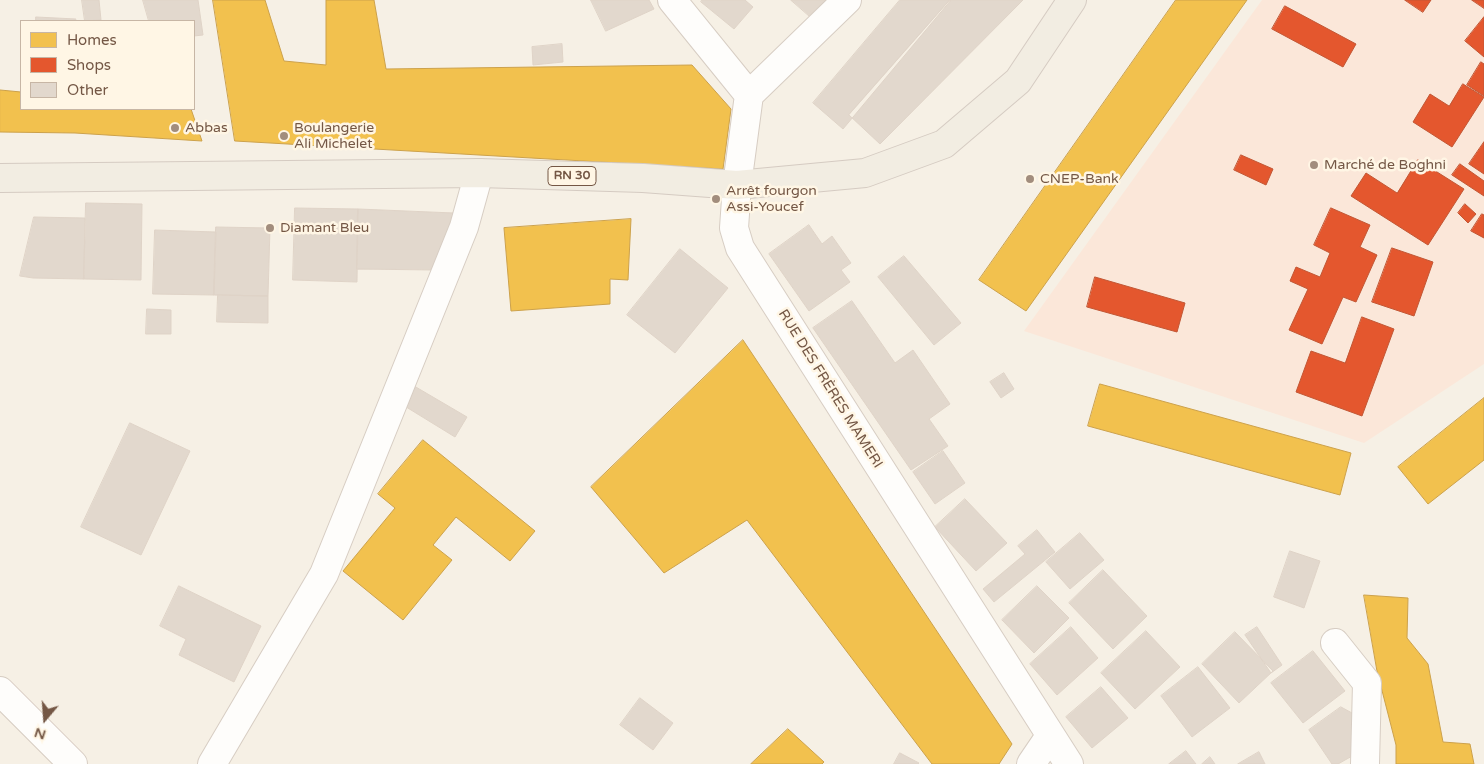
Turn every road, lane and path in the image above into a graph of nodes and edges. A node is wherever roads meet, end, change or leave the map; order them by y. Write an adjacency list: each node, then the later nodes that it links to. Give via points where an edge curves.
1 (672, 0): 4 (street)
2 (847, 0): 4 (street)
3 (1072, 0): 7 (main road, RN 30, via 1018,81 944,144 865,174)
4 (749, 95): 7 (street, RUE DES FRÈRES MAMERI)
5 (480, 173): 6 (main road, RN 30); 7 (main road, RN 30, via 643,178); 12 (street, via 464,227 324,574)
6 (0, 178)
7 (737, 185): 10 (street, RUE DES FRÈRES MAMERI, via 734,228 740,248)
8 (1335, 643): 15 (street, via 1367,683)
9 (0, 691): 11 (street)
10 (1050, 736): 13 (street); 14 (street, RUE DES FRÈRES MAMERI)
11 (73, 764)
12 (212, 764)
13 (1030, 764)
14 (1068, 764)
15 (1364, 764)

